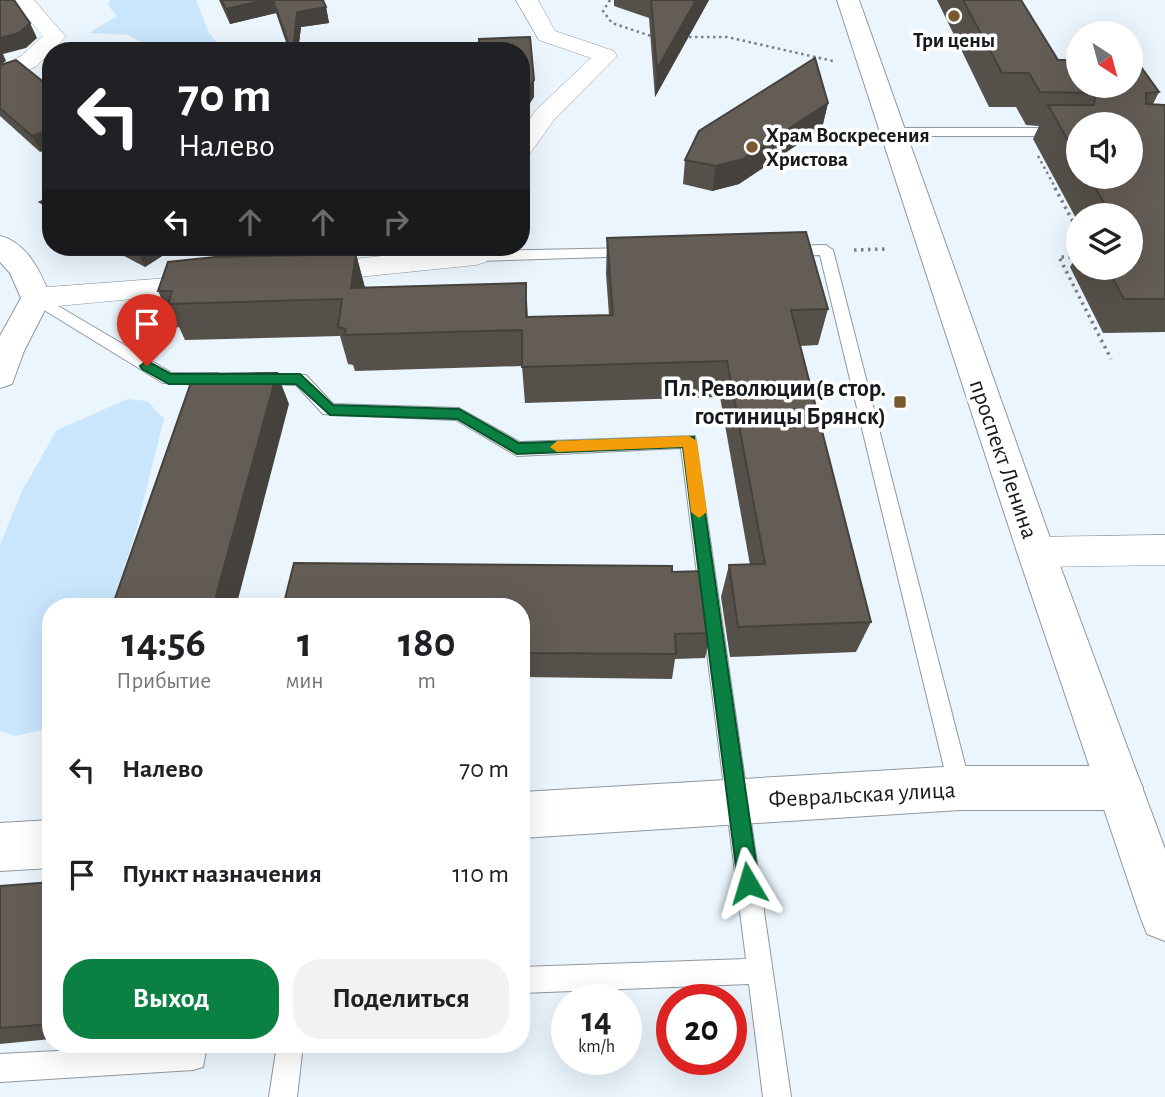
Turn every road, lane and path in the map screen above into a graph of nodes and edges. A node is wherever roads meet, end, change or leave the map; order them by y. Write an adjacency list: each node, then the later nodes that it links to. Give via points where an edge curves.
1 (23, 0): 7 (street, via 55,37)
2 (527, 0): 13 (street, via 547,35 606,56)
3 (610, 0): 6 (path, via 603,11 612,23)
4 (848, 0): 11 (main road, проспект Ленина)
5 (675, 37): 9 (path, via 727,37)
6 (663, 38)
7 (50, 42)
8 (42, 49): 10 (street)
9 (833, 61)
10 (0, 76)
11 (893, 132): 12 (lane); 30 (main road, проспект Ленина)
12 (1066, 132)
13 (530, 136)
14 (1050, 154): 15 (path, via 1037,155)
15 (1066, 209)
16 (0, 245): 26 (main road, via 24,269)
17 (770, 251): 31 (lane, via 825,250)
18 (530, 252): 19 (lane)
19 (644, 253)
20 (439, 256): 23 (street)
21 (1066, 257): 22 (path, via 1059,257)
22 (1066, 271)
23 (286, 276)
24 (1071, 280): 27 (path)
25 (232, 281): 26 (street)
26 (36, 298): 28 (main road); 33 (lane, via 169,379 300,379 330,410 459,414 517,449 689,441)
27 (1111, 359)
28 (0, 376)
29 (1165, 550): 30 (street)
30 (1036, 552): 32 (main road, проспект Ленина)
31 (960, 788): 32 (main road, Февральская улица); 33 (main road, Февральская улица)
32 (1120, 788): 37 (main road, проспект Ленина)
33 (739, 802): 34 (main road, Февральская улица); 38 (lane)
34 (530, 815)
35 (42, 845): 36 (main road)
36 (0, 847)
37 (1165, 916)
38 (759, 971): 39 (lane); 44 (lane)
39 (530, 980)
40 (193, 1053): 42 (lane, via 192,1057)
41 (289, 1053): 43 (lane)
42 (0, 1068)
43 (283, 1097)
44 (777, 1097)

